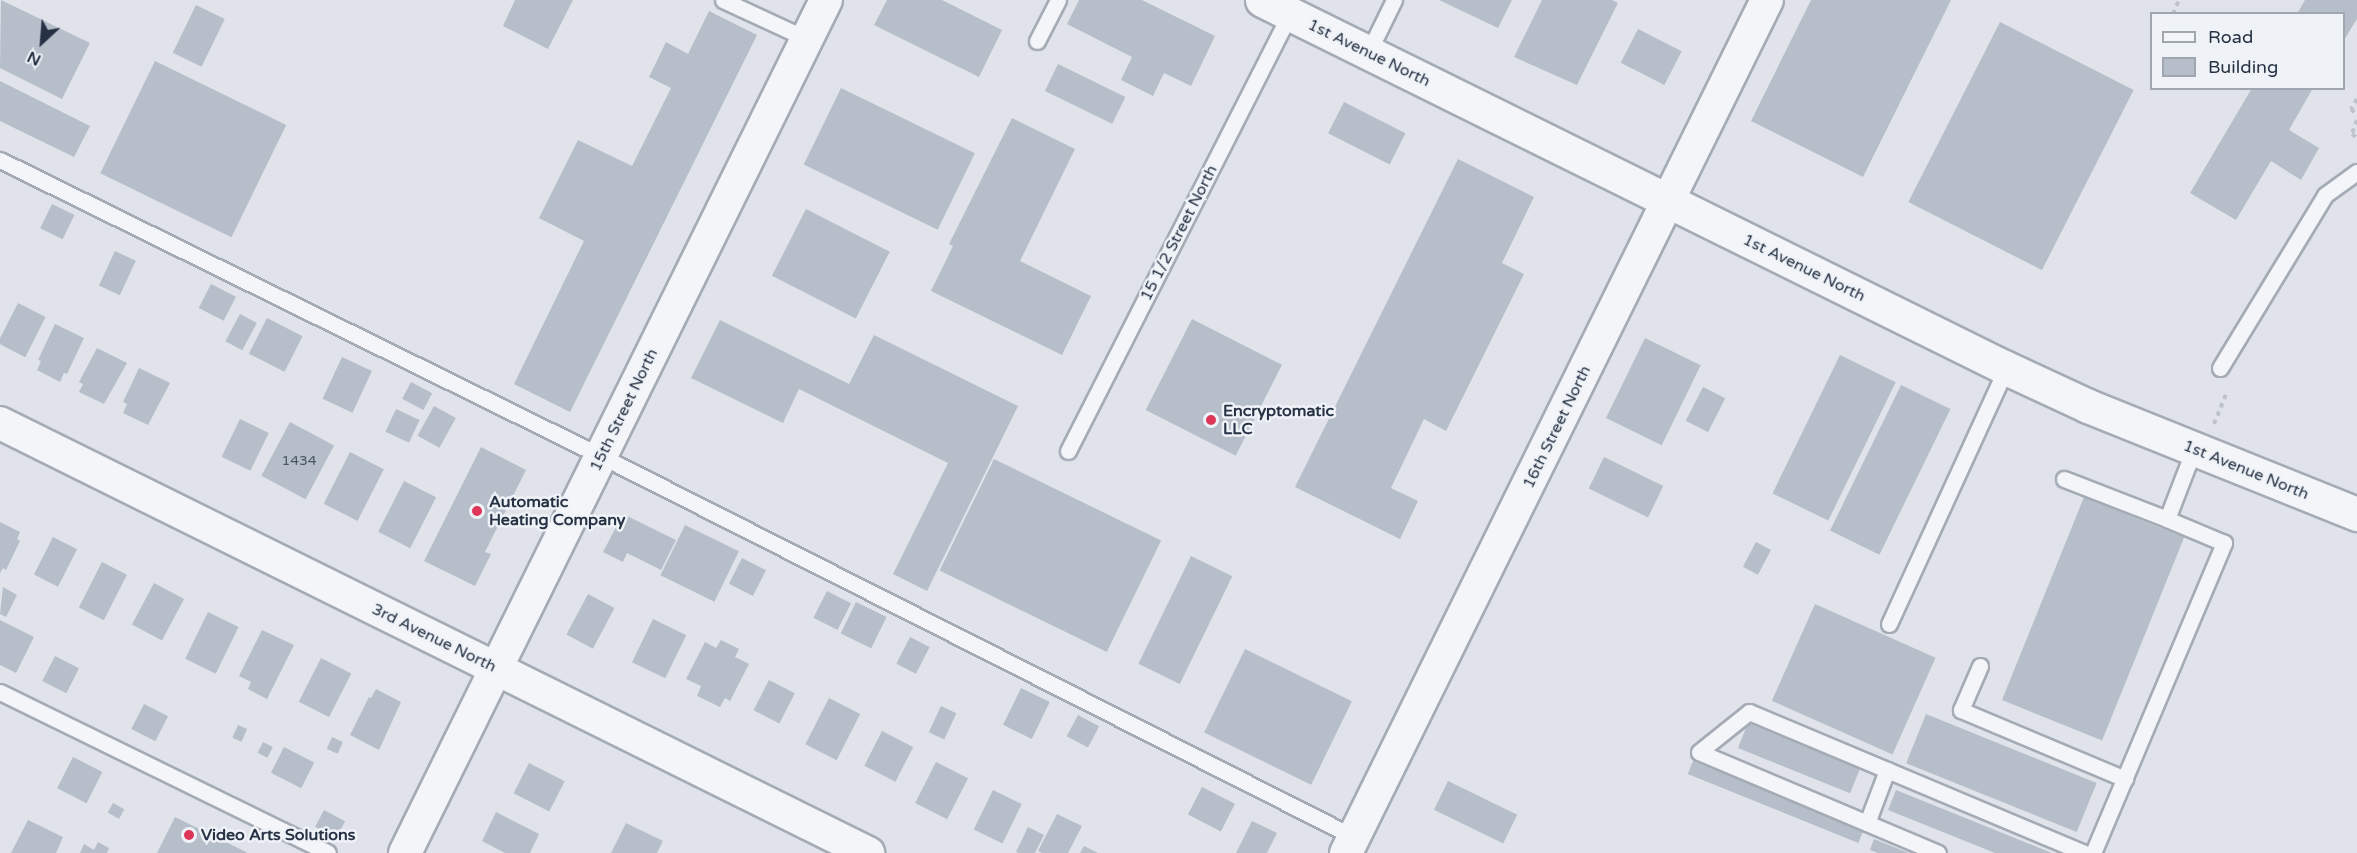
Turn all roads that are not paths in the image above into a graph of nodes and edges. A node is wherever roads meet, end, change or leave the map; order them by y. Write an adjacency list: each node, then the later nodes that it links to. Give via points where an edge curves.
1 (723, 0): 7 (lane)
2 (826, 0): 7 (street, 15th Street North)
3 (1058, 0): 8 (lane)
4 (1394, 0): 9 (lane)
5 (1767, 0): 12 (street, 16th Street North)
6 (1276, 7): 9 (street, 1st Avenue North); 17 (lane, 15 1/2 Street North)
7 (807, 39): 18 (street, 15th Street North)
8 (1037, 41)
9 (1368, 53): 12 (street, 1st Avenue North)
10 (0, 160): 18 (lane)
11 (2357, 172): 14 (lane, via 2325,195)
12 (1669, 201): 13 (street, 1st Avenue North); 29 (street, 16th Street North)
13 (2006, 368): 16 (street, 1st Avenue North); 22 (lane)
14 (2220, 368)
15 (0, 423): 24 (street, 3rd Avenue North)
16 (2194, 449): 20 (street, 1st Avenue North); 21 (lane)
17 (1068, 452)
18 (601, 456): 24 (street, 15th Street North); 29 (lane)
19 (2064, 479): 21 (lane)
20 (2357, 514)
21 (2167, 519): 27 (lane, via 2224,543)
22 (1889, 624)
23 (1980, 666): 27 (lane, via 1961,710)
24 (496, 668): 31 (street, 15th Street North); 32 (street, 3rd Avenue North)
25 (0, 692): 30 (lane)
26 (1887, 770): 28 (lane); 28 (lane, via 1749,712 1699,752); 34 (lane)
27 (2125, 778): 35 (lane)
28 (1867, 823): 33 (lane)
29 (1350, 845)
30 (328, 853)
31 (405, 853)
32 (868, 853)
33 (1938, 853)
34 (2084, 853)
35 (2094, 853)

